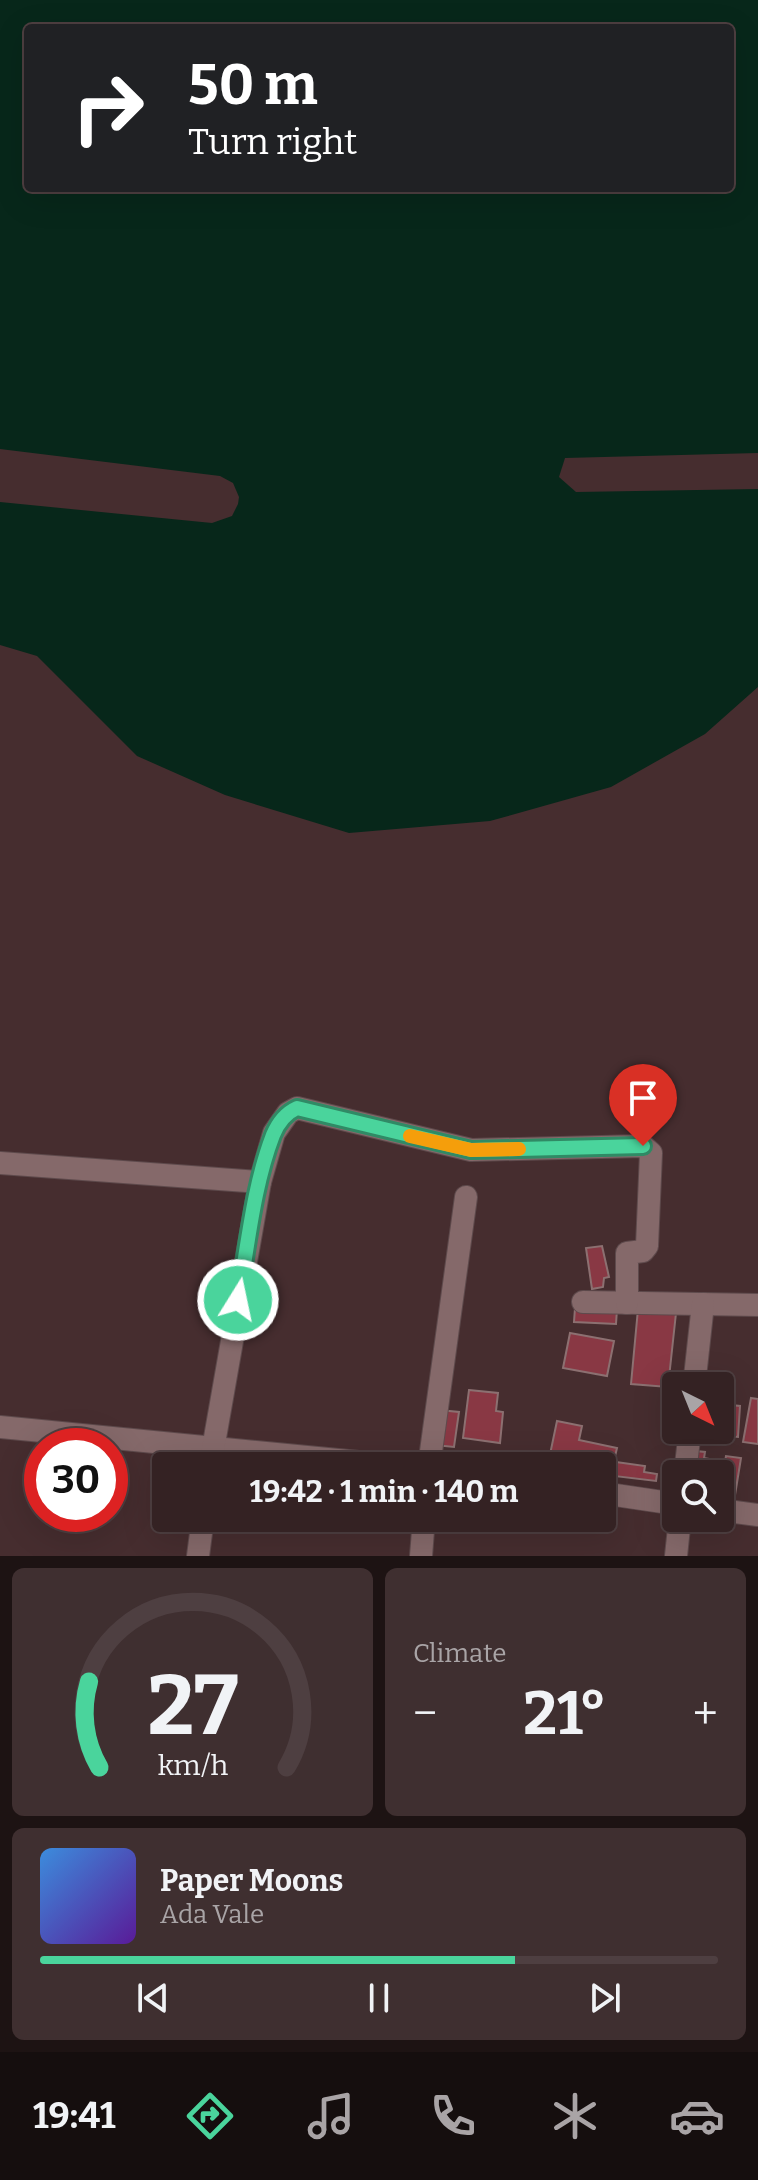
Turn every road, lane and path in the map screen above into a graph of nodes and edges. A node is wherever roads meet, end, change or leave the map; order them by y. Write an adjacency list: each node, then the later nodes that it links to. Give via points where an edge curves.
1 (0, 1163): 2 (street)
2 (260, 1182): 5 (street, via 274,1133 297,1108 471,1150 643,1146 651,1153 647,1246 627,1253); 11 (street)
3 (466, 1197): 12 (street)
4 (583, 1302): 5 (street)
5 (627, 1303): 6 (street)
6 (703, 1304): 7 (street); 8 (street)
7 (758, 1305)
8 (696, 1372)
9 (0, 1427): 10 (street)
10 (176, 1452)
11 (212, 1452)
12 (431, 1452)
13 (616, 1495): 14 (street)
14 (662, 1502)
15 (734, 1512): 16 (street)
16 (758, 1515)
17 (201, 1532): 20 (street)
18 (423, 1532): 21 (street)
19 (679, 1532): 22 (street)
20 (198, 1556)
21 (421, 1556)
22 (676, 1556)

